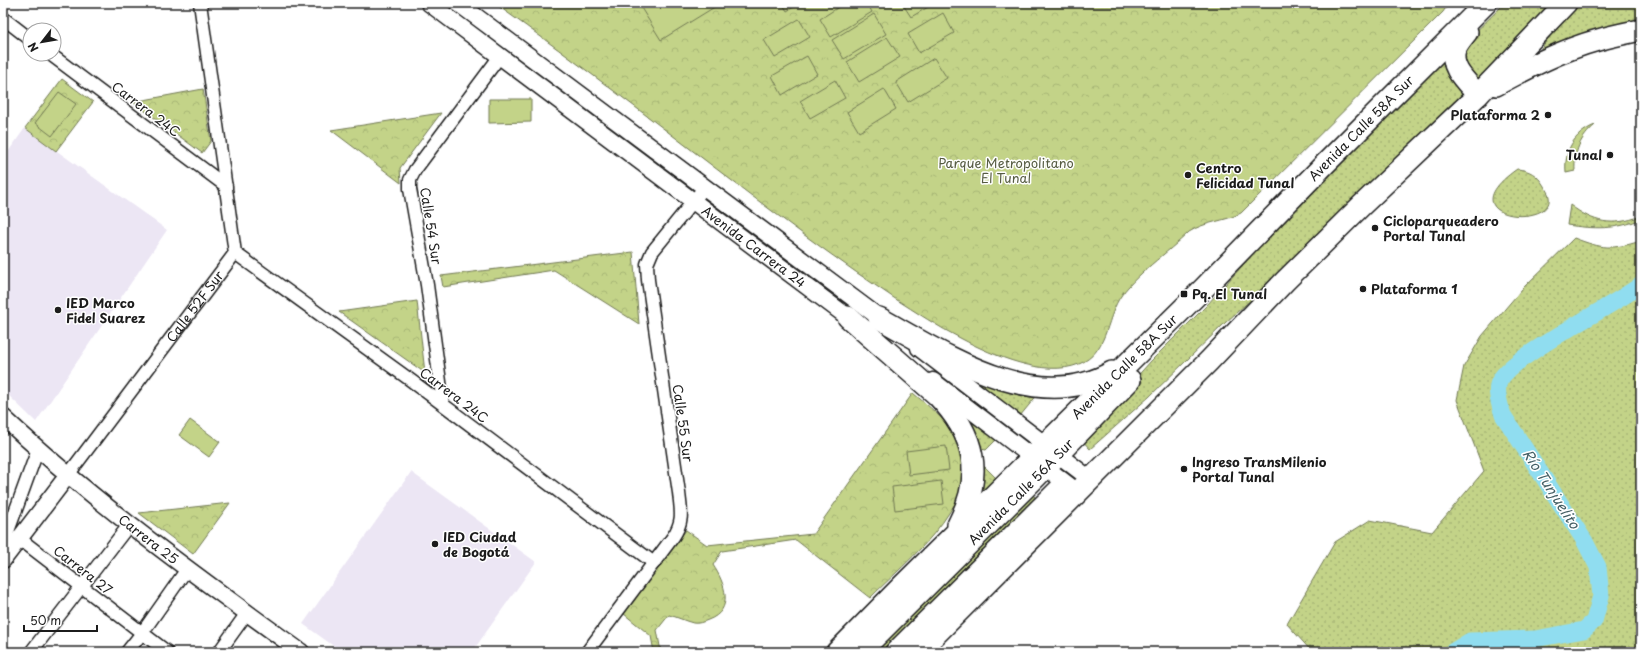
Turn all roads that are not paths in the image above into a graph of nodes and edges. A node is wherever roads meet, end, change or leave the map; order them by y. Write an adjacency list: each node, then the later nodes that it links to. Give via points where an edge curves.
1 (200, 3): 12 (street)
2 (430, 3): 9 (main road, Avenida Carrera 24)
3 (458, 3): 13 (main road, Avenida Carrera 24)
4 (1486, 3): 11 (highway, via 1458,44 1454,57 1458,72); 16 (highway, Avenida Calle 58A Sur)
5 (1566, 3): 11 (highway)
6 (3, 18): 8 (street)
7 (1641, 30): 11 (highway, via 1598,40 1548,59)
8 (22, 33)
9 (500, 56): 14 (main road, Avenida Carrera 24); 20 (street, Calle 54 Sur, via 414,170 410,180)
10 (61, 62): 12 (street, Carrera 24C)
11 (1478, 95): 25 (highway, via 1285,281 1209,361)
12 (226, 186): 15 (street)
13 (704, 188): 14 (street, Calle 55 Sur); 18 (main road, Avenida Carrera 24)
14 (693, 201): 17 (main road, Avenida Carrera 24); 32 (street, Calle 55 Sur, via 652,252 646,271 681,516 679,528)
15 (235, 253): 20 (street, Carrera 24C); 24 (street, Calle 52F Sur)
16 (1204, 288): 19 (highway, Avenida Calle 58A Sur); 23 (highway, Avenida Calle 56A Sur, via 1138,371)
17 (848, 317): 23 (main road, Avenida Carrera 24); 29 (highway, via 937,395 952,412 966,436 973,471 971,494 966,510)
18 (879, 318): 19 (highway, via 965,364 993,376 1037,387 1079,386); 23 (main road, Avenida Carrera 24)
19 (1128, 363): 23 (highway, Avenida Calle 58A Sur)
20 (443, 404): 32 (street, Carrera 24C)
21 (3, 417): 22 (main road, Carrera 25)
22 (38, 449): 24 (main road, Carrera 25); 26 (street)
23 (1045, 456): 25 (main road, Avenida Carrera 24); 29 (highway, Avenida Calle 56A Sur); 45 (highway, Avenida Calle 56A Sur)
24 (68, 475): 27 (main road, Carrera 25); 28 (main road, Calle 52F Sur)
25 (1078, 481): 37 (highway, Avenida Calle 56A Sur)
26 (8, 513): 30 (street)
27 (129, 525): 33 (main road, Carrera 25); 34 (street)
28 (20, 539): 31 (main road, Calle 52F Sur); 34 (street, Carrera 27)
29 (946, 542): 44 (highway, Avenida Calle 56A Sur)
30 (3, 544)
31 (3, 560)
32 (654, 563): 43 (street, Calle 55 Sur)
33 (187, 569): 35 (main road, Carrera 25); 36 (street)
34 (81, 586): 36 (street, Carrera 27); 38 (street)
35 (247, 613): 41 (street); 42 (main road, Carrera 25)
36 (142, 633): 39 (street); 40 (street, Carrera 27)
37 (905, 650)
38 (31, 652)
39 (127, 652)
40 (167, 652)
41 (219, 652)
42 (302, 652)
43 (587, 652)
44 (837, 652)
45 (860, 652)

